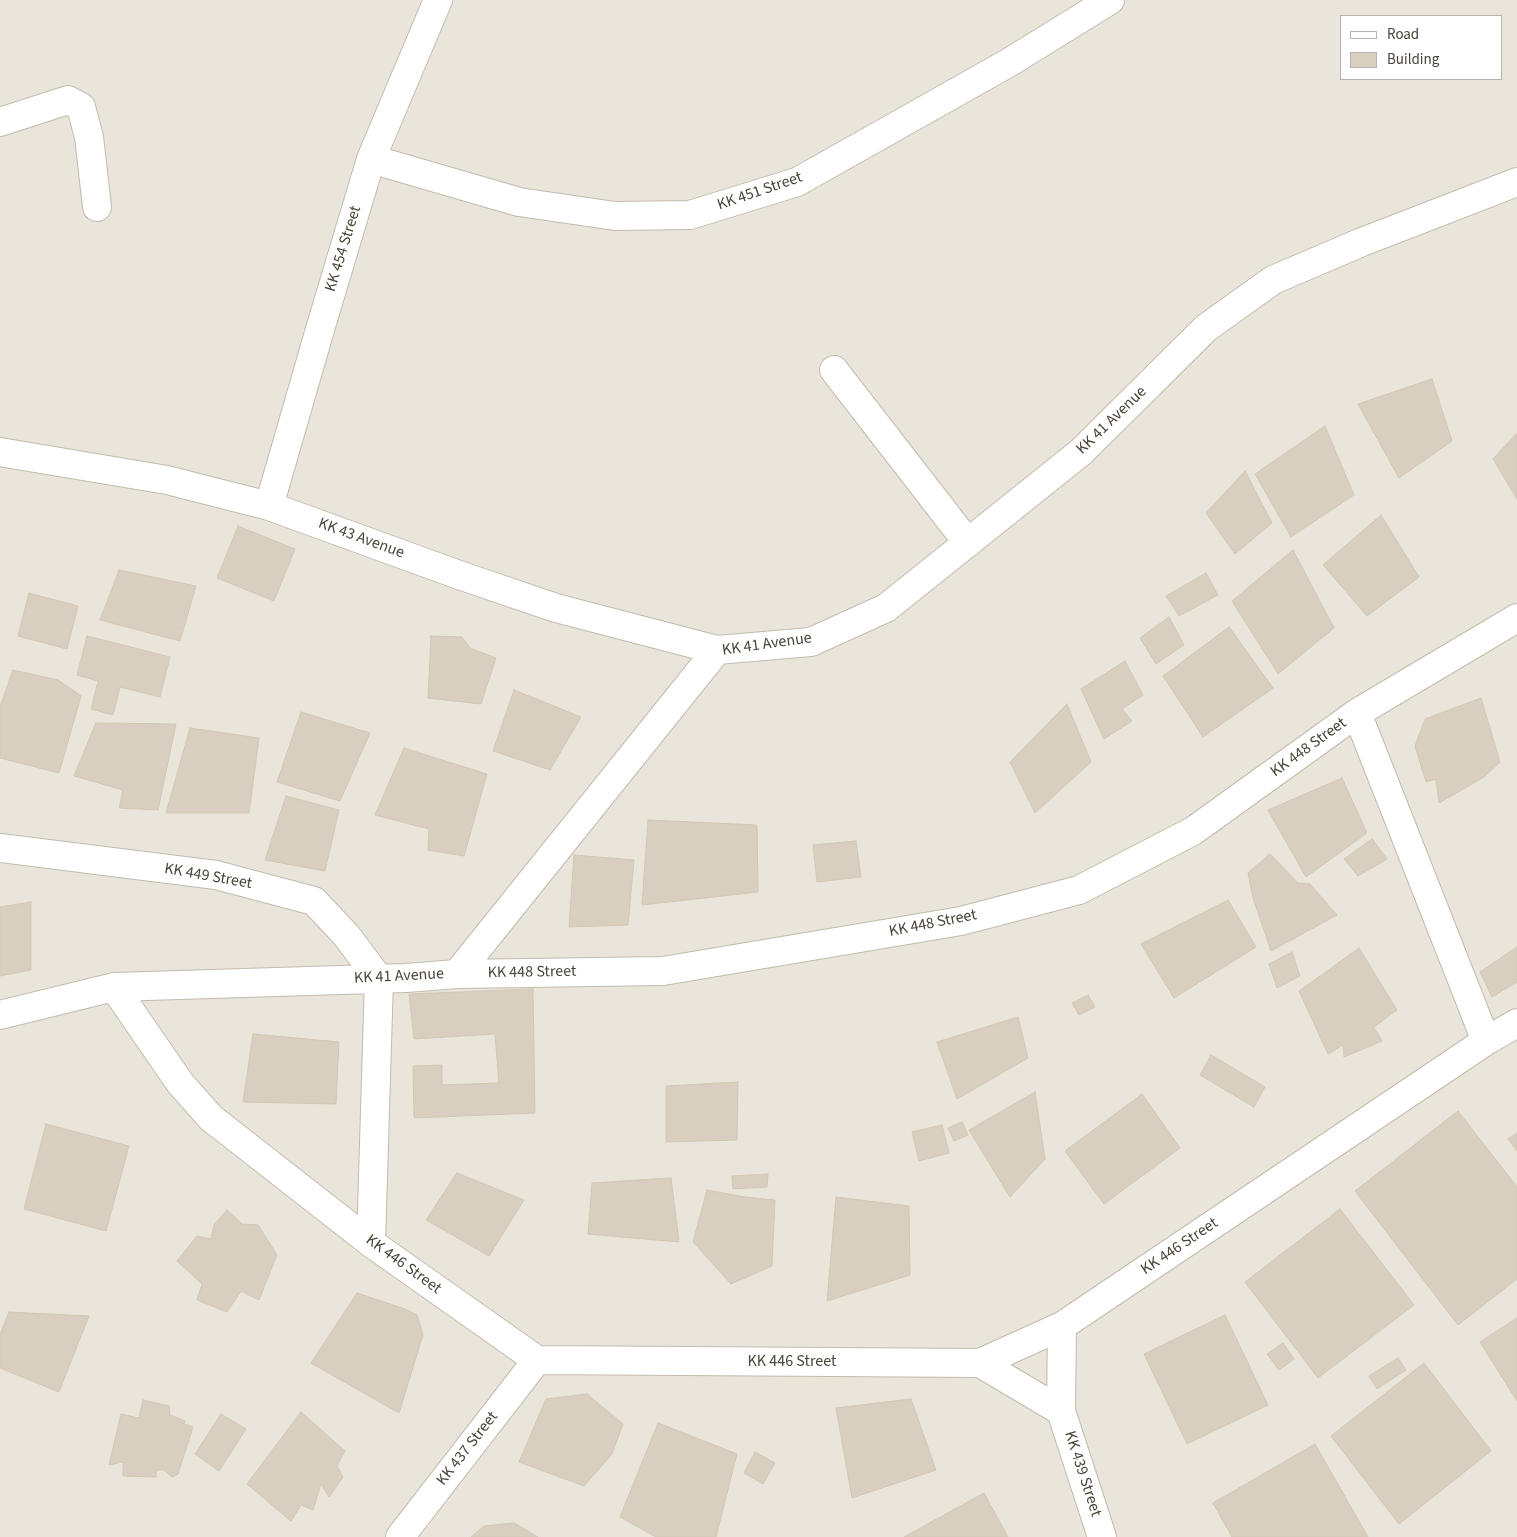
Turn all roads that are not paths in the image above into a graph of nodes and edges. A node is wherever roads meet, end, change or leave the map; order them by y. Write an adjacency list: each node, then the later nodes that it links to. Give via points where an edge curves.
1 (438, 0): 4 (street, KK 454 Street)
2 (1110, 0): 4 (street, KK 451 Street, via 1010,62 797,182 690,215 616,216 519,202)
3 (0, 122): 6 (street, via 68,100 81,107 89,138)
4 (371, 159): 9 (street, KK 454 Street)
5 (1517, 182): 10 (street, KK 41 Avenue, via 1273,280 1206,328 1081,452)
6 (97, 207)
7 (834, 370): 10 (street)
8 (0, 452): 9 (street, KK 43 Avenue, via 167,480)
9 (269, 506): 12 (street, KK 43 Avenue, via 556,608)
10 (968, 543): 12 (street, KK 41 Avenue, via 886,608 811,642)
11 (1517, 618): 13 (street, KK 448 Street)
12 (717, 650): 15 (street, KK 41 Avenue)
13 (1357, 713): 15 (street, KK 448 Street, via 1193,831 1079,890 961,921 663,971); 20 (street, KK 448 Street)
14 (0, 848): 16 (street, KK 449 Street, via 216,875 314,901 346,935)
15 (457, 974): 16 (street, KK 41 Avenue)
16 (379, 979): 17 (street, KK 41 Avenue); 21 (street)
17 (114, 987): 18 (street, KK 41 Avenue); 21 (street, KK 446 Street, via 180,1083 211,1118)
18 (0, 1015)
19 (1517, 1023): 20 (street, KK 446 Street)
20 (1486, 1041): 22 (street, KK 446 Street)
21 (371, 1243): 23 (street, KK 446 Street)
22 (1062, 1326): 24 (street, KK 446 Street); 25 (street, KK 439 Street)
23 (537, 1360): 24 (street, KK 446 Street); 26 (street, KK 437 Street)
24 (980, 1363): 25 (street, KK 439 Street)
25 (1061, 1412): 27 (street, KK 439 Street)
26 (400, 1537)
27 (1102, 1537)

